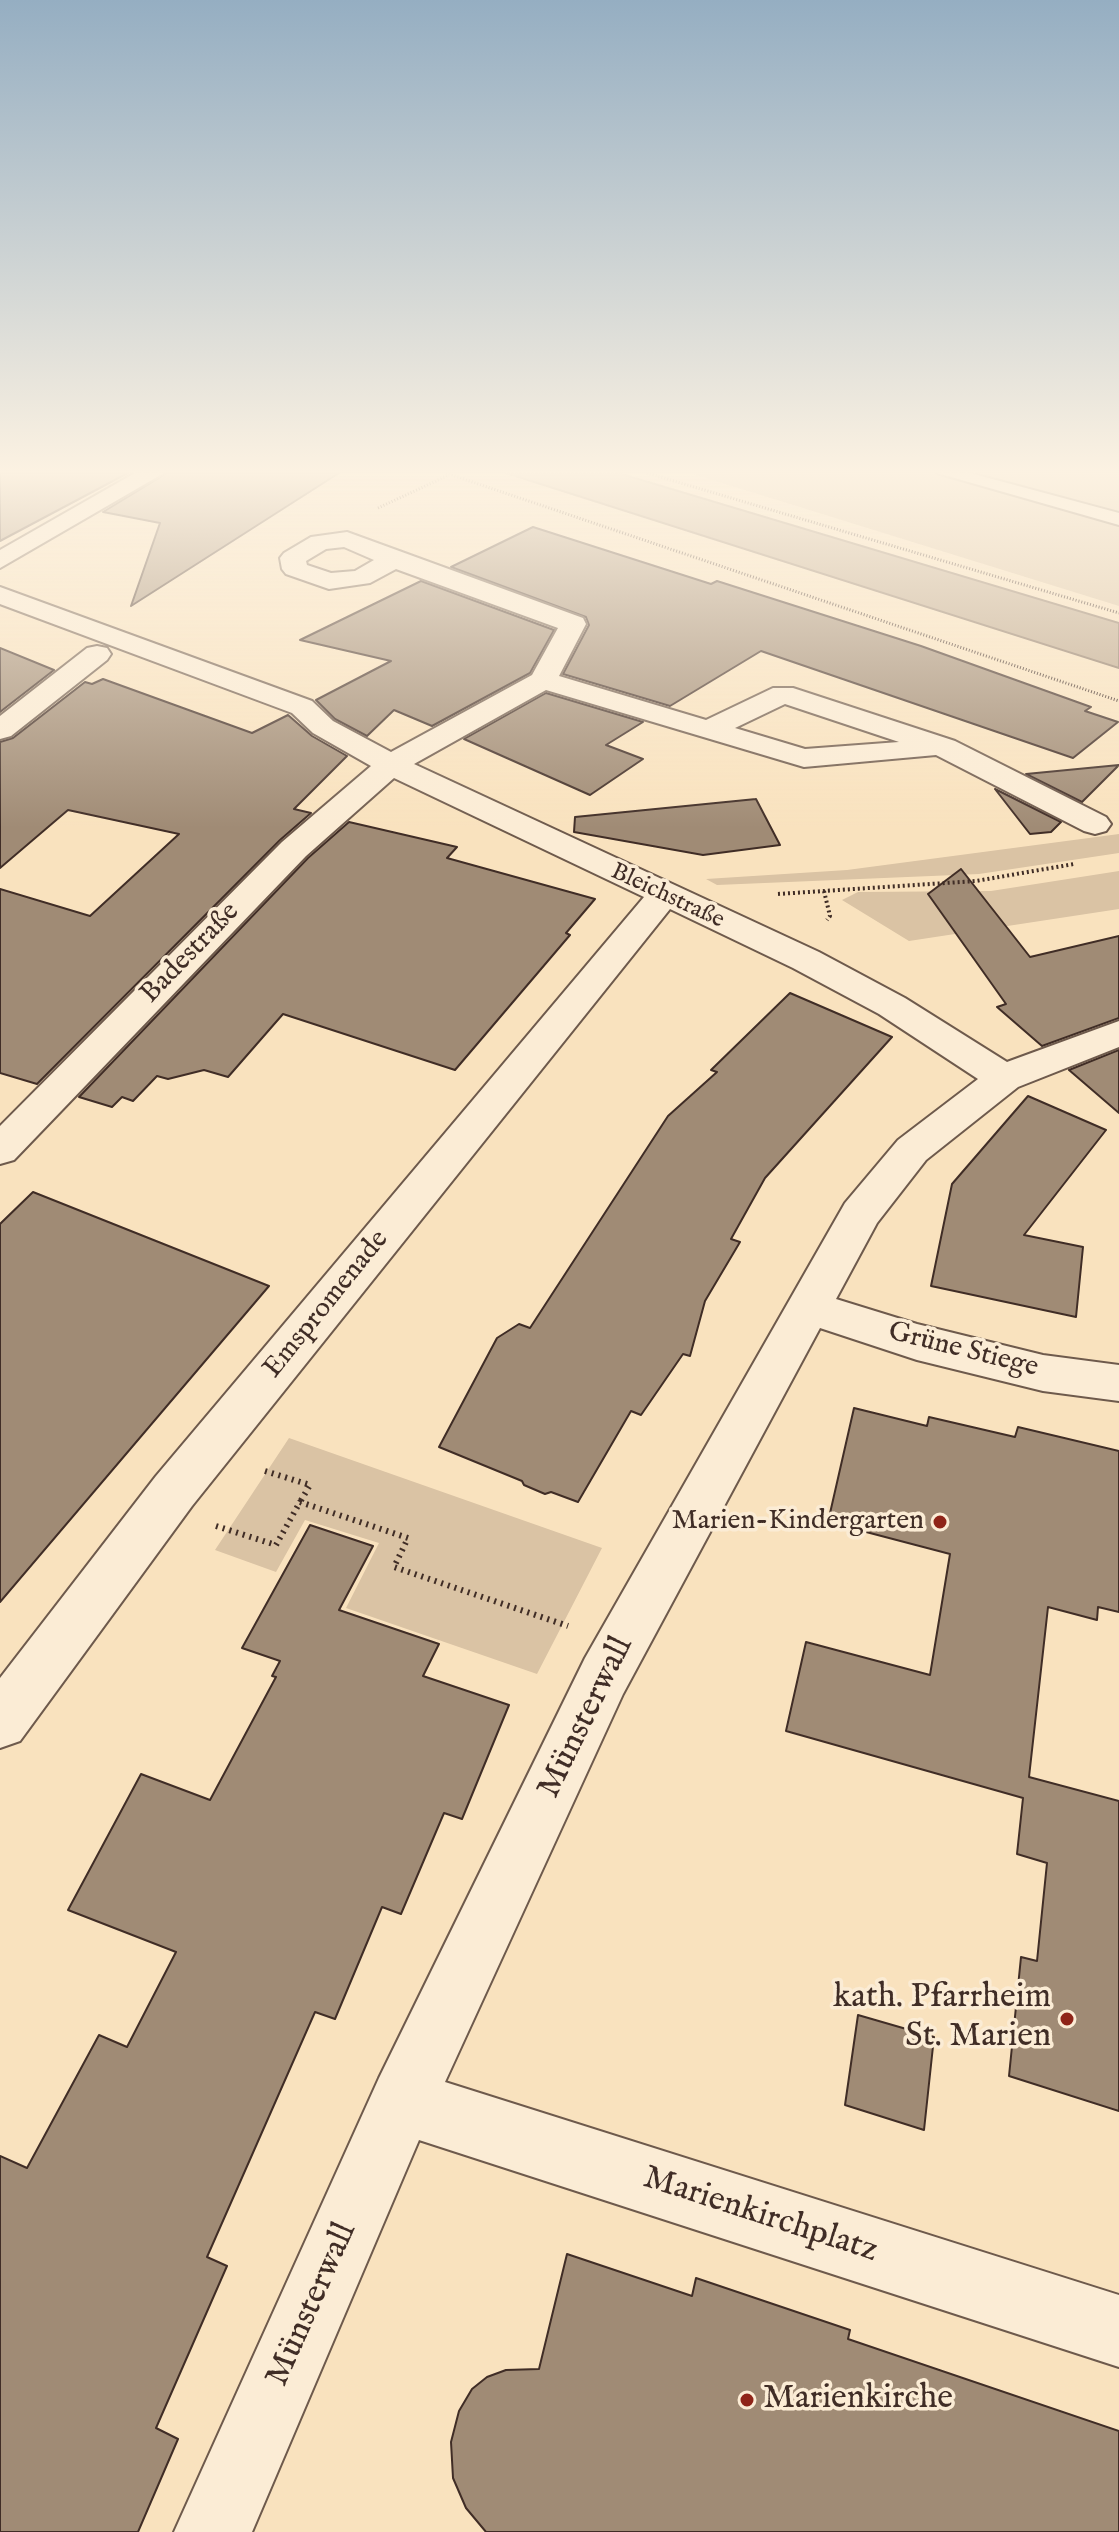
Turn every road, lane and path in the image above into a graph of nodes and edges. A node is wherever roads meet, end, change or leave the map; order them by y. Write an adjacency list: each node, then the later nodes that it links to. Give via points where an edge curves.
1 (481, 591): 8 (street, via 573,624)
2 (795, 591): 9 (path)
3 (1045, 591): 6 (path)
4 (0, 595): 10 (street, Bleichstraße, via 302,707)
5 (0, 613): 7 (street, Bleichstraße)
6 (1119, 613)
7 (97, 654): 10 (street, Bleichstraße, via 274,719); 11 (street)
8 (543, 680): 12 (street); 14 (street, Badestraße)
9 (1119, 701)
10 (323, 727): 14 (street, Bleichstraße)
11 (0, 730)
12 (708, 730): 13 (street, via 804,758); 13 (street, via 783,694)
13 (944, 747): 15 (street)
14 (391, 765): 18 (street, Bleichstraße); 21 (street, Badestraße, via 294,849)
15 (1095, 824)
16 (1089, 862): 17 (path, via 976,881)
17 (770, 894)
18 (663, 896): 20 (street, Bleichstraße, via 819,967 892,1006); 28 (street, Emspromenade, via 174,1491)
19 (1119, 1033): 20 (street, Münsterwall)
20 (1004, 1078): 22 (street, Münsterwall, via 912,1150 860,1214)
21 (0, 1150)
22 (810, 1308): 23 (street, Grüne Stiege, via 1043,1373); 27 (street, Münsterwall)
23 (1119, 1383)
24 (277, 1475): 25 (path, via 310,1485)
25 (300, 1502): 26 (path, via 276,1545); 27 (path, via 408,1538 394,1567)
26 (244, 1535)
27 (622, 1645): 29 (street, Münsterwall)
28 (0, 1722)
29 (402, 2101): 30 (street, Marienkirchplatz); 31 (street, Münsterwall)
30 (1119, 2331)
31 (213, 2532)

